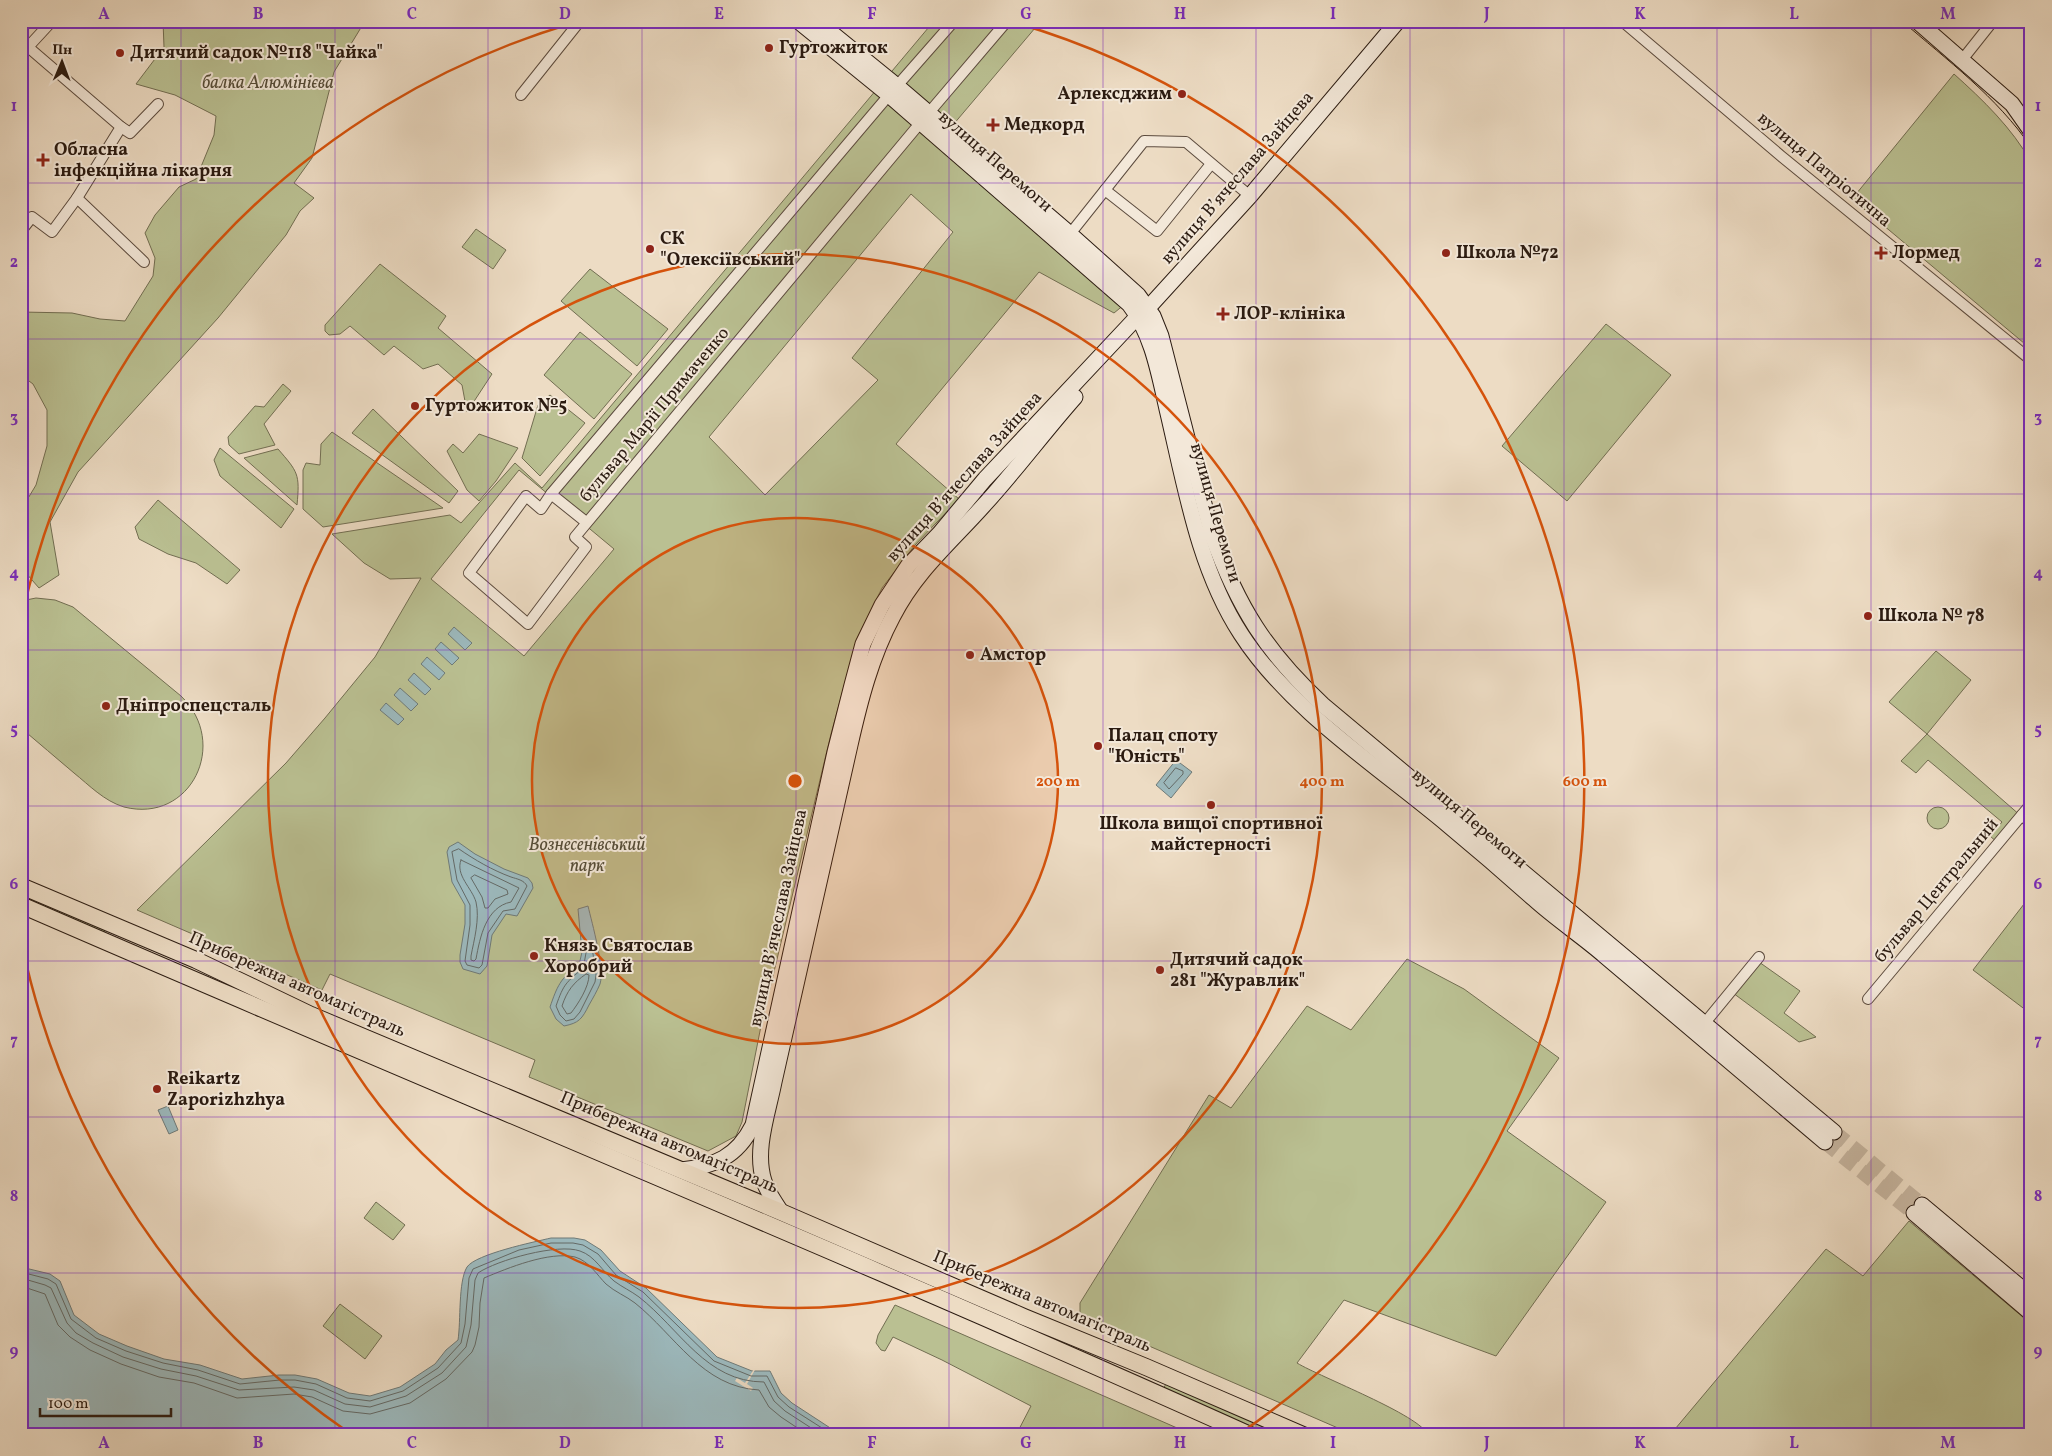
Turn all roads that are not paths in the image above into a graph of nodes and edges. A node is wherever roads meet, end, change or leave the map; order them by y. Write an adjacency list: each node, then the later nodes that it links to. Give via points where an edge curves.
1 (52, 21): 12 (street)
2 (580, 21): 15 (street)
3 (798, 21): 14 (main road, вулиця Перемоги)
4 (817, 21): 14 (main road, вулиця Перемоги)
5 (954, 21): 14 (street, бульвар Марії Примаченко)
6 (1007, 21): 17 (street, бульвар Марії Примаченко)
7 (1398, 21): 22 (main road, вулиця Вʼячеслава Зайцева)
8 (1406, 21): 27 (main road, вулиця Вʼячеслава Зайцева)
9 (1622, 21): 28 (street, вулиця Патріотична)
10 (1917, 21): 13 (main road)
11 (1994, 21): 13 (street)
12 (25, 44): 18 (street)
13 (1962, 60): 19 (main road, via 2012,104)
14 (893, 90): 17 (main road, вулиця Перемоги); 29 (street, бульвар Марії Примаченко)
15 (521, 95)
16 (158, 104): 18 (street, via 130,133)
17 (924, 118): 25 (main road, вулиця Перемоги); 27 (main road, вулиця Перемоги); 30 (street, бульвар Марії Примаченко)
18 (121, 127): 23 (street)
19 (2031, 131)
20 (1211, 164): 21 (street, via 1186,142 1144,142); 21 (street, via 1157,231); 22 (street)
21 (1105, 190): 25 (street)
22 (1250, 196): 27 (main road, вулиця Вʼячеслава Зайцева)
23 (77, 198): 24 (street, via 52,232 32,217); 26 (street)
24 (21, 231)
25 (1070, 234): 27 (main road, вулиця Перемоги, via 1138,294)
26 (144, 262)
27 (1146, 317): 31 (main road, вулиця Перемоги, via 1161,336 1212,535 1233,587); 32 (main road, вулиця Перемоги, via 1207,564); 46 (main road, вулиця Вʼячеслава Зайцева, via 985,478 908,566 882,604 864,644 835,752 753,1125 746,1140 718,1162); 47 (main road, вулиця Вʼячеслава Зайцева, via 985,504 918,575 874,654 850,745 763,1135 760,1160 764,1182)
28 (2031, 360)
29 (551, 494): 30 (street, бульвар Марії Примаченко); 30 (street, via 541,509 526,496 469,573 528,624 586,547 575,537)
30 (586, 522)
31 (1253, 623): 32 (main road, via 1249,633); 33 (main road, вулиця Перемоги)
32 (1239, 631): 33 (main road, вулиця Перемоги)
33 (1262, 650): 45 (main road, вулиця Перемоги, via 1322,705); 45 (main road, вулиця Перемоги, via 1286,690 1331,730 1445,822 1532,898 1830,1137)
34 (2031, 804): 35 (street, бульвар Центральний)
35 (2022, 815): 36 (street); 44 (street, бульвар Центральний)
36 (2031, 824)
37 (21, 886): 39 (main road, Прибережна автомагістраль)
38 (21, 905): 41 (main road, Прибережна автомагістраль)
39 (113, 925): 40 (main road, Прибережна автомагістраль); 41 (main road, via 120,935)
40 (138, 937): 42 (main road, via 130,939); 46 (main road, Прибережна автомагістраль, via 196,960 311,1015)
41 (112, 945): 42 (main road, Прибережна автомагістраль)
42 (128, 952): 52 (main road, Прибережна автомагістраль, via 900,1280)
43 (1759, 957): 45 (street)
44 (1868, 999)
45 (1704, 1024)
46 (680, 1170): 47 (main road, Прибережна автомагістраль)
47 (781, 1212): 50 (main road, Прибережна автомагістраль, via 1024,1318)
48 (2031, 1296): 49 (main road, via 1918,1209)
49 (2031, 1313)
50 (1146, 1367): 51 (main road, Прибережна автомагістраль); 52 (main road, via 1154,1380 1151,1386)
51 (1170, 1377): 53 (main road, via 1156,1389); 55 (main road, Прибережна автомагістраль)
52 (1143, 1387): 53 (main road, Прибережна автомагістраль)
53 (1159, 1394): 54 (main road, Прибережна автомагістраль)
54 (1250, 1435)
55 (1303, 1435)

